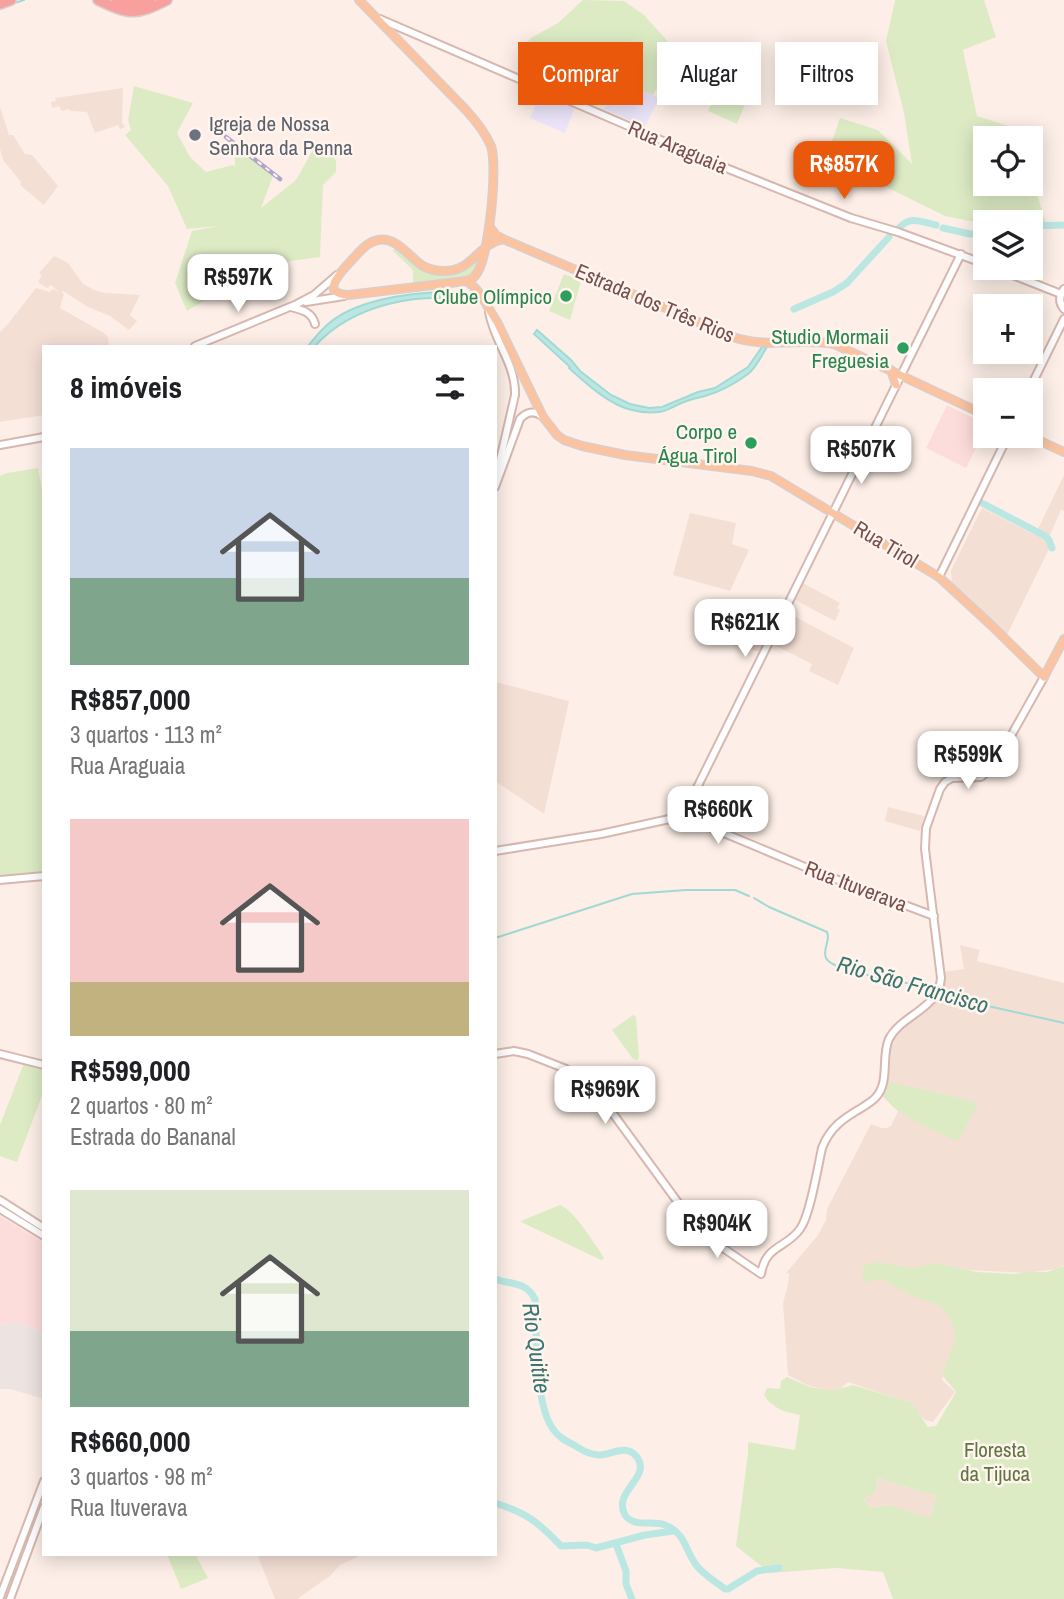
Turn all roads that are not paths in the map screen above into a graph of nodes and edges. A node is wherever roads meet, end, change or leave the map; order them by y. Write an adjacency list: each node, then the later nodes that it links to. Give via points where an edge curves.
1 (11, 0): 7 (highway)
2 (98, 0): 5 (highway, via 133,13)
3 (116, 0): 4 (highway, via 135,5)
4 (150, 0)
5 (167, 0)
6 (359, 0): 8 (main road)
7 (0, 4)
8 (392, 29): 9 (main road, via 480,126 490,145 494,161); 12 (street, Rua Araguaia, via 850,218)
9 (489, 225): 10 (main road, Estrada dos Três Rios); 11 (main road)
10 (503, 239): 11 (main road); 25 (main road, Estrada dos Três Rios, via 736,338 834,344)
11 (486, 245): 14 (main road, via 466,264 445,271 425,266 380,239 369,243); 16 (main road, via 476,276)
12 (961, 254): 13 (street, Rua Araguaia); 26 (street)
13 (973, 259)
14 (337, 275): 18 (main road, via 335,289); 19 (street)
15 (1030, 280): 17 (street)
16 (466, 281): 18 (main road); 21 (main road, Rua Tirol, via 477,289)
17 (1063, 291): 20 (street, via 1060,301)
18 (349, 295): 19 (street)
19 (294, 305): 23 (street); 24 (street)
20 (1064, 309)
21 (489, 311): 30 (main road, Rua Tirol); 36 (street, via 515,387)
22 (1064, 319): 27 (street)
23 (315, 324)
24 (197, 345)
25 (891, 370): 26 (main road, Estrada dos Três Rios); 28 (main road)
26 (901, 375): 28 (street); 29 (main road, Estrada dos Três Rios)
27 (1036, 378)
28 (896, 385): 38 (street)
29 (973, 409)
30 (543, 417): 36 (street, via 532,412 520,419); 38 (main road, Rua Tirol, via 570,443 763,474)
31 (42, 438): 33 (street)
32 (1043, 442): 35 (main road)
33 (0, 445)
34 (1002, 448): 39 (street)
35 (1064, 452)
36 (498, 478): 37 (street)
37 (497, 481)
38 (833, 513): 39 (main road, Rua Tirol); 43 (street)
39 (939, 577): 42 (main road, Rua Tirol)
40 (1064, 639): 41 (main road)
41 (1052, 662): 42 (main road); 42 (main road)
42 (1039, 674): 47 (street, via 994,766 981,777 952,778 940,789 925,838)
43 (683, 816): 44 (street); 47 (street, Rua Ituverava)
44 (497, 851)
45 (42, 876): 46 (street)
46 (0, 880)
47 (934, 916): 49 (street, via 941,978 936,995 891,1036 877,1097 840,1121 825,1138 804,1224 768,1255 761,1274 693,1223 581,1077 527,1054)
48 (0, 1054): 50 (street)
49 (497, 1054)
50 (42, 1064)
51 (0, 1200): 53 (street)
52 (0, 1209): 54 (street)
53 (42, 1227)
54 (42, 1235)
55 (42, 1486): 57 (street)
56 (42, 1512): 58 (street)
57 (13, 1563): 58 (street); 59 (street)
58 (22, 1566): 60 (street)
59 (0, 1597)
60 (10, 1599)

